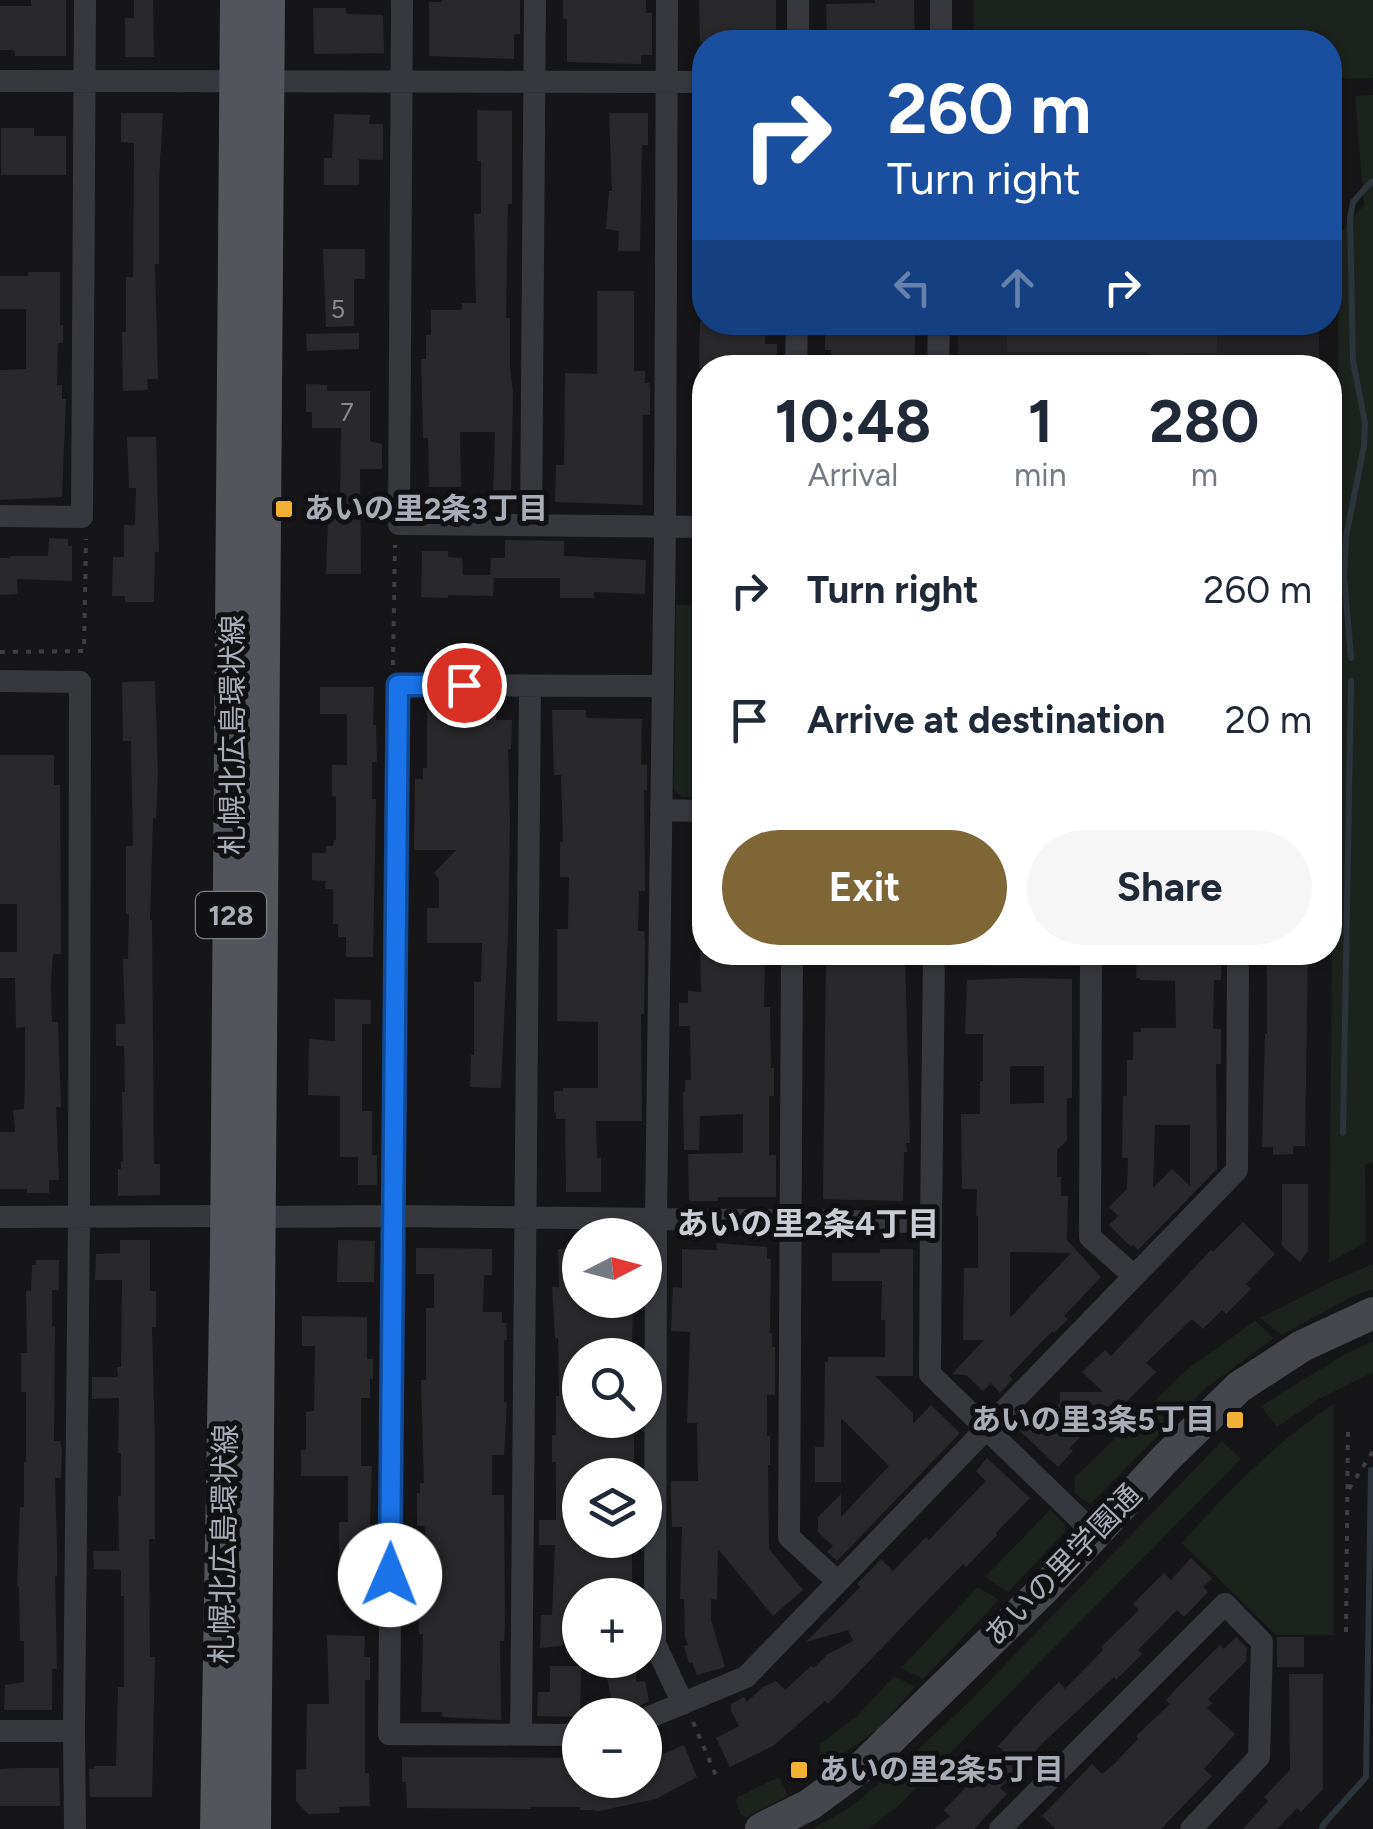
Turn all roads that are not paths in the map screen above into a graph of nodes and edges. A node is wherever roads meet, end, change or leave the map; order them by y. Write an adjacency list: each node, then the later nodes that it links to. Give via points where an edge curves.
1 (85, 0): 14 (street)
2 (238, 0): 15 (main road, 札幌北広島環状線 / 128)
3 (266, 0): 15 (main road, 札幌北広島環状線 / 128)
4 (402, 0): 11 (street)
5 (535, 0): 13 (street)
6 (667, 0): 16 (street)
7 (798, 0): 9 (street)
8 (941, 0): 10 (street)
9 (798, 30)
10 (941, 30)
11 (402, 80): 13 (street); 15 (street); 19 (street, via 400,524)
12 (0, 81): 14 (street)
13 (534, 81): 16 (street); 19 (street)
14 (84, 82): 15 (street); 18 (street, via 82,517)
15 (252, 82): 31 (main road, 札幌北広島環状線 / 128)
16 (667, 82): 17 (street); 20 (street)
17 (692, 82)
18 (0, 516)
19 (531, 524): 20 (street)
20 (665, 527): 21 (street); 24 (street)
21 (692, 527)
22 (0, 682): 34 (street, via 80,682)
23 (530, 686): 24 (street); 32 (street, via 398,685); 35 (street)
24 (662, 686): 25 (street)
25 (661, 810): 26 (street); 36 (street)
26 (692, 811)
27 (792, 965): 39 (street)
28 (934, 965): 40 (street)
29 (1091, 965): 41 (street, via 1090,1237)
30 (1238, 965): 41 (street, via 1237,1170)
31 (243, 1216): 32 (street); 34 (street); 54 (main road, 札幌北広島環状線 / 128); 55 (main road, 札幌北広島環状線 / 128)
32 (393, 1216): 35 (street); 51 (street, via 388,1734)
33 (0, 1217): 34 (street)
34 (78, 1218): 50 (street)
35 (526, 1218): 37 (street); 51 (street)
36 (656, 1218)
37 (562, 1219)
38 (662, 1220): 39 (street)
39 (790, 1221): 40 (street); 46 (street, via 789,1537)
40 (931, 1222): 44 (street, via 930,1374)
41 (1134, 1276): 44 (street)
42 (1373, 1313): 45 (street, あいの里学園通, via 1239,1386)
43 (656, 1318): 47 (street, via 655,1644)
44 (987, 1428): 45 (street); 46 (street)
45 (1096, 1534): 56 (street, あいの里学園通, via 865,1764 810,1805)
46 (838, 1582): 47 (street, via 746,1677)
47 (688, 1712): 48 (street)
48 (662, 1716)
49 (0, 1731): 50 (street)
50 (74, 1732): 53 (street)
51 (522, 1735): 52 (street)
52 (562, 1735)
53 (74, 1829)
54 (218, 1829)
55 (252, 1829)
56 (762, 1829)
57 (1000, 1829): 58 (street, via 1225,1604 1262,1642 1258,1758)
58 (1191, 1829)

